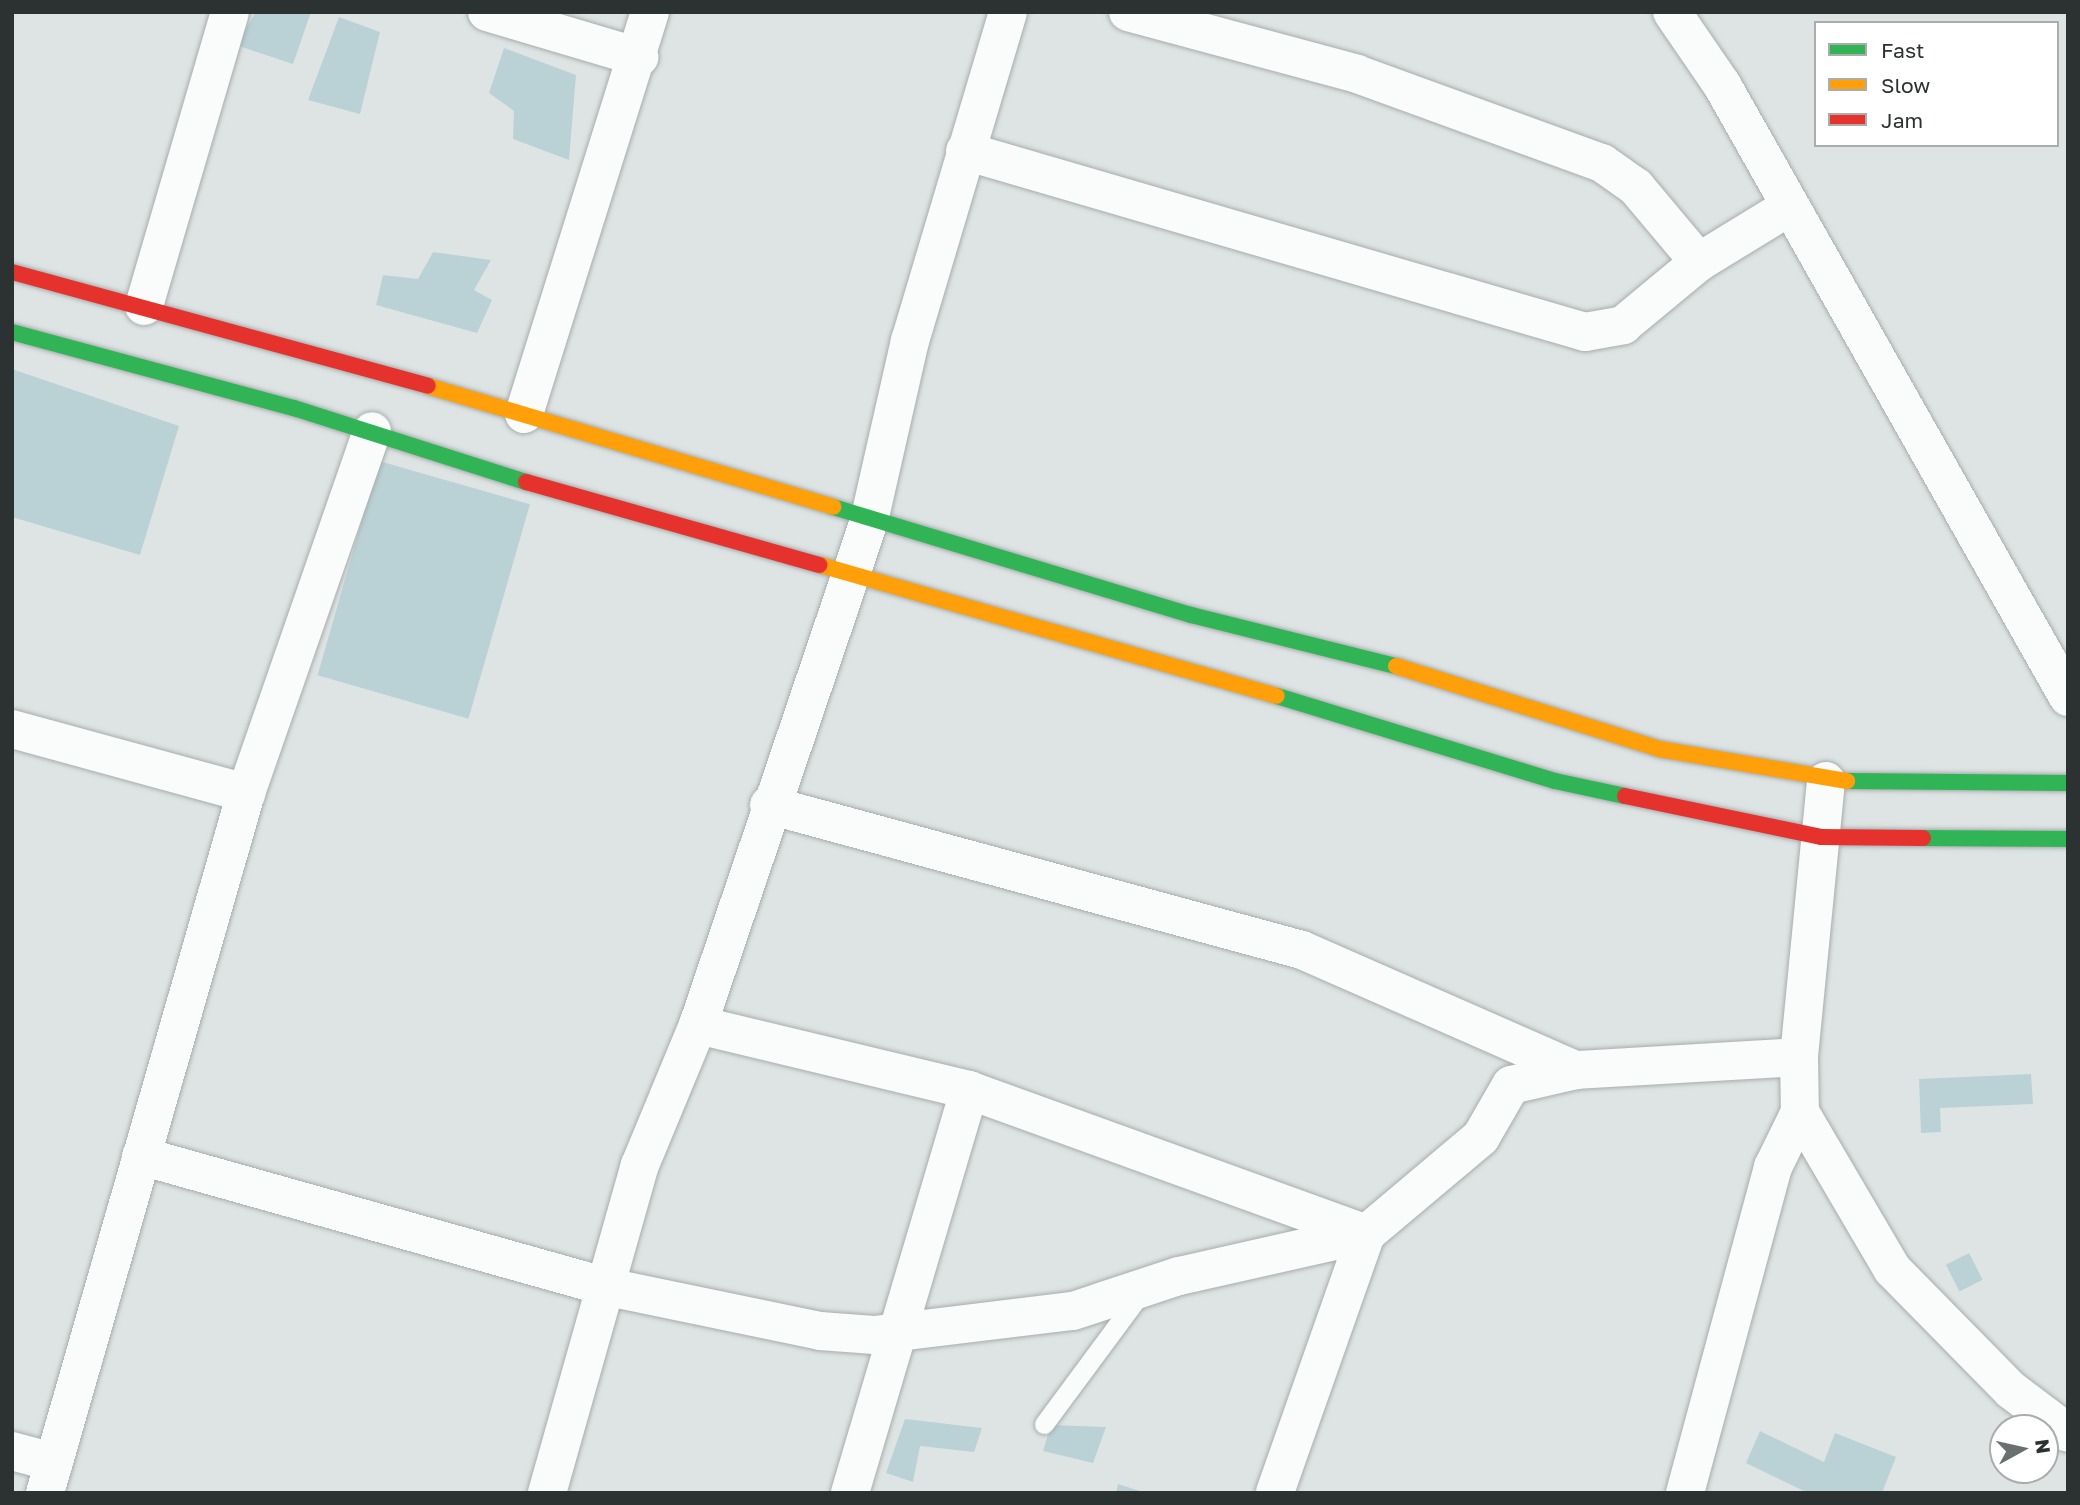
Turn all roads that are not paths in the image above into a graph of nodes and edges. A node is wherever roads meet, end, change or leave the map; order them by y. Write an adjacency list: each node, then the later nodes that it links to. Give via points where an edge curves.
1 (230, 12): 12 (street)
2 (487, 12): 7 (street)
3 (650, 12): 7 (street)
4 (1007, 12): 8 (street)
5 (1128, 12): 10 (street, via 1357,74 1602,163 1636,187)
6 (1672, 12): 9 (street, via 1722,85)
7 (639, 57): 14 (street)
8 (965, 151): 10 (street, via 1586,332 1623,324); 16 (street, via 910,341)
9 (1787, 208): 10 (street); 18 (street)
10 (1699, 262)
11 (12, 272): 12 (main road)
12 (145, 306): 14 (main road)
13 (12, 332): 15 (main road)
14 (524, 414): 16 (main road)
15 (372, 431): 17 (main road); 22 (street)
16 (869, 521): 17 (street); 20 (main road, via 1191,615 1428,674 1659,749)
17 (847, 574): 23 (street); 24 (main road, via 1555,781)
18 (2068, 697)
19 (12, 729): 22 (street)
20 (1826, 781): 21 (main road); 24 (street)
21 (2068, 783)
22 (246, 793): 31 (street)
23 (769, 805): 26 (street); 28 (street, via 1302,950)
24 (1821, 837): 25 (main road); 27 (street)
25 (2068, 839)
26 (698, 1024): 29 (street); 33 (street, via 640,1165)
27 (1799, 1057): 28 (street); 30 (street)
28 (1576, 1070): 32 (street, via 1511,1085 1481,1137)
29 (969, 1090): 32 (street); 35 (street)
30 (1800, 1112): 37 (street, via 1892,1269 2011,1390); 43 (street, via 1773,1167)
31 (141, 1156): 33 (street); 39 (street)
32 (1366, 1234): 34 (street); 42 (street)
33 (603, 1286): 35 (street, via 820,1331); 40 (street)
34 (1146, 1287): 35 (street, via 1073,1311); 36 (lane)
35 (893, 1332): 41 (street)
36 (1044, 1424)
37 (2068, 1433)
38 (12, 1451): 39 (street)
39 (49, 1477)
40 (547, 1493)
41 (850, 1493)
42 (1275, 1493)
43 (1685, 1493)

